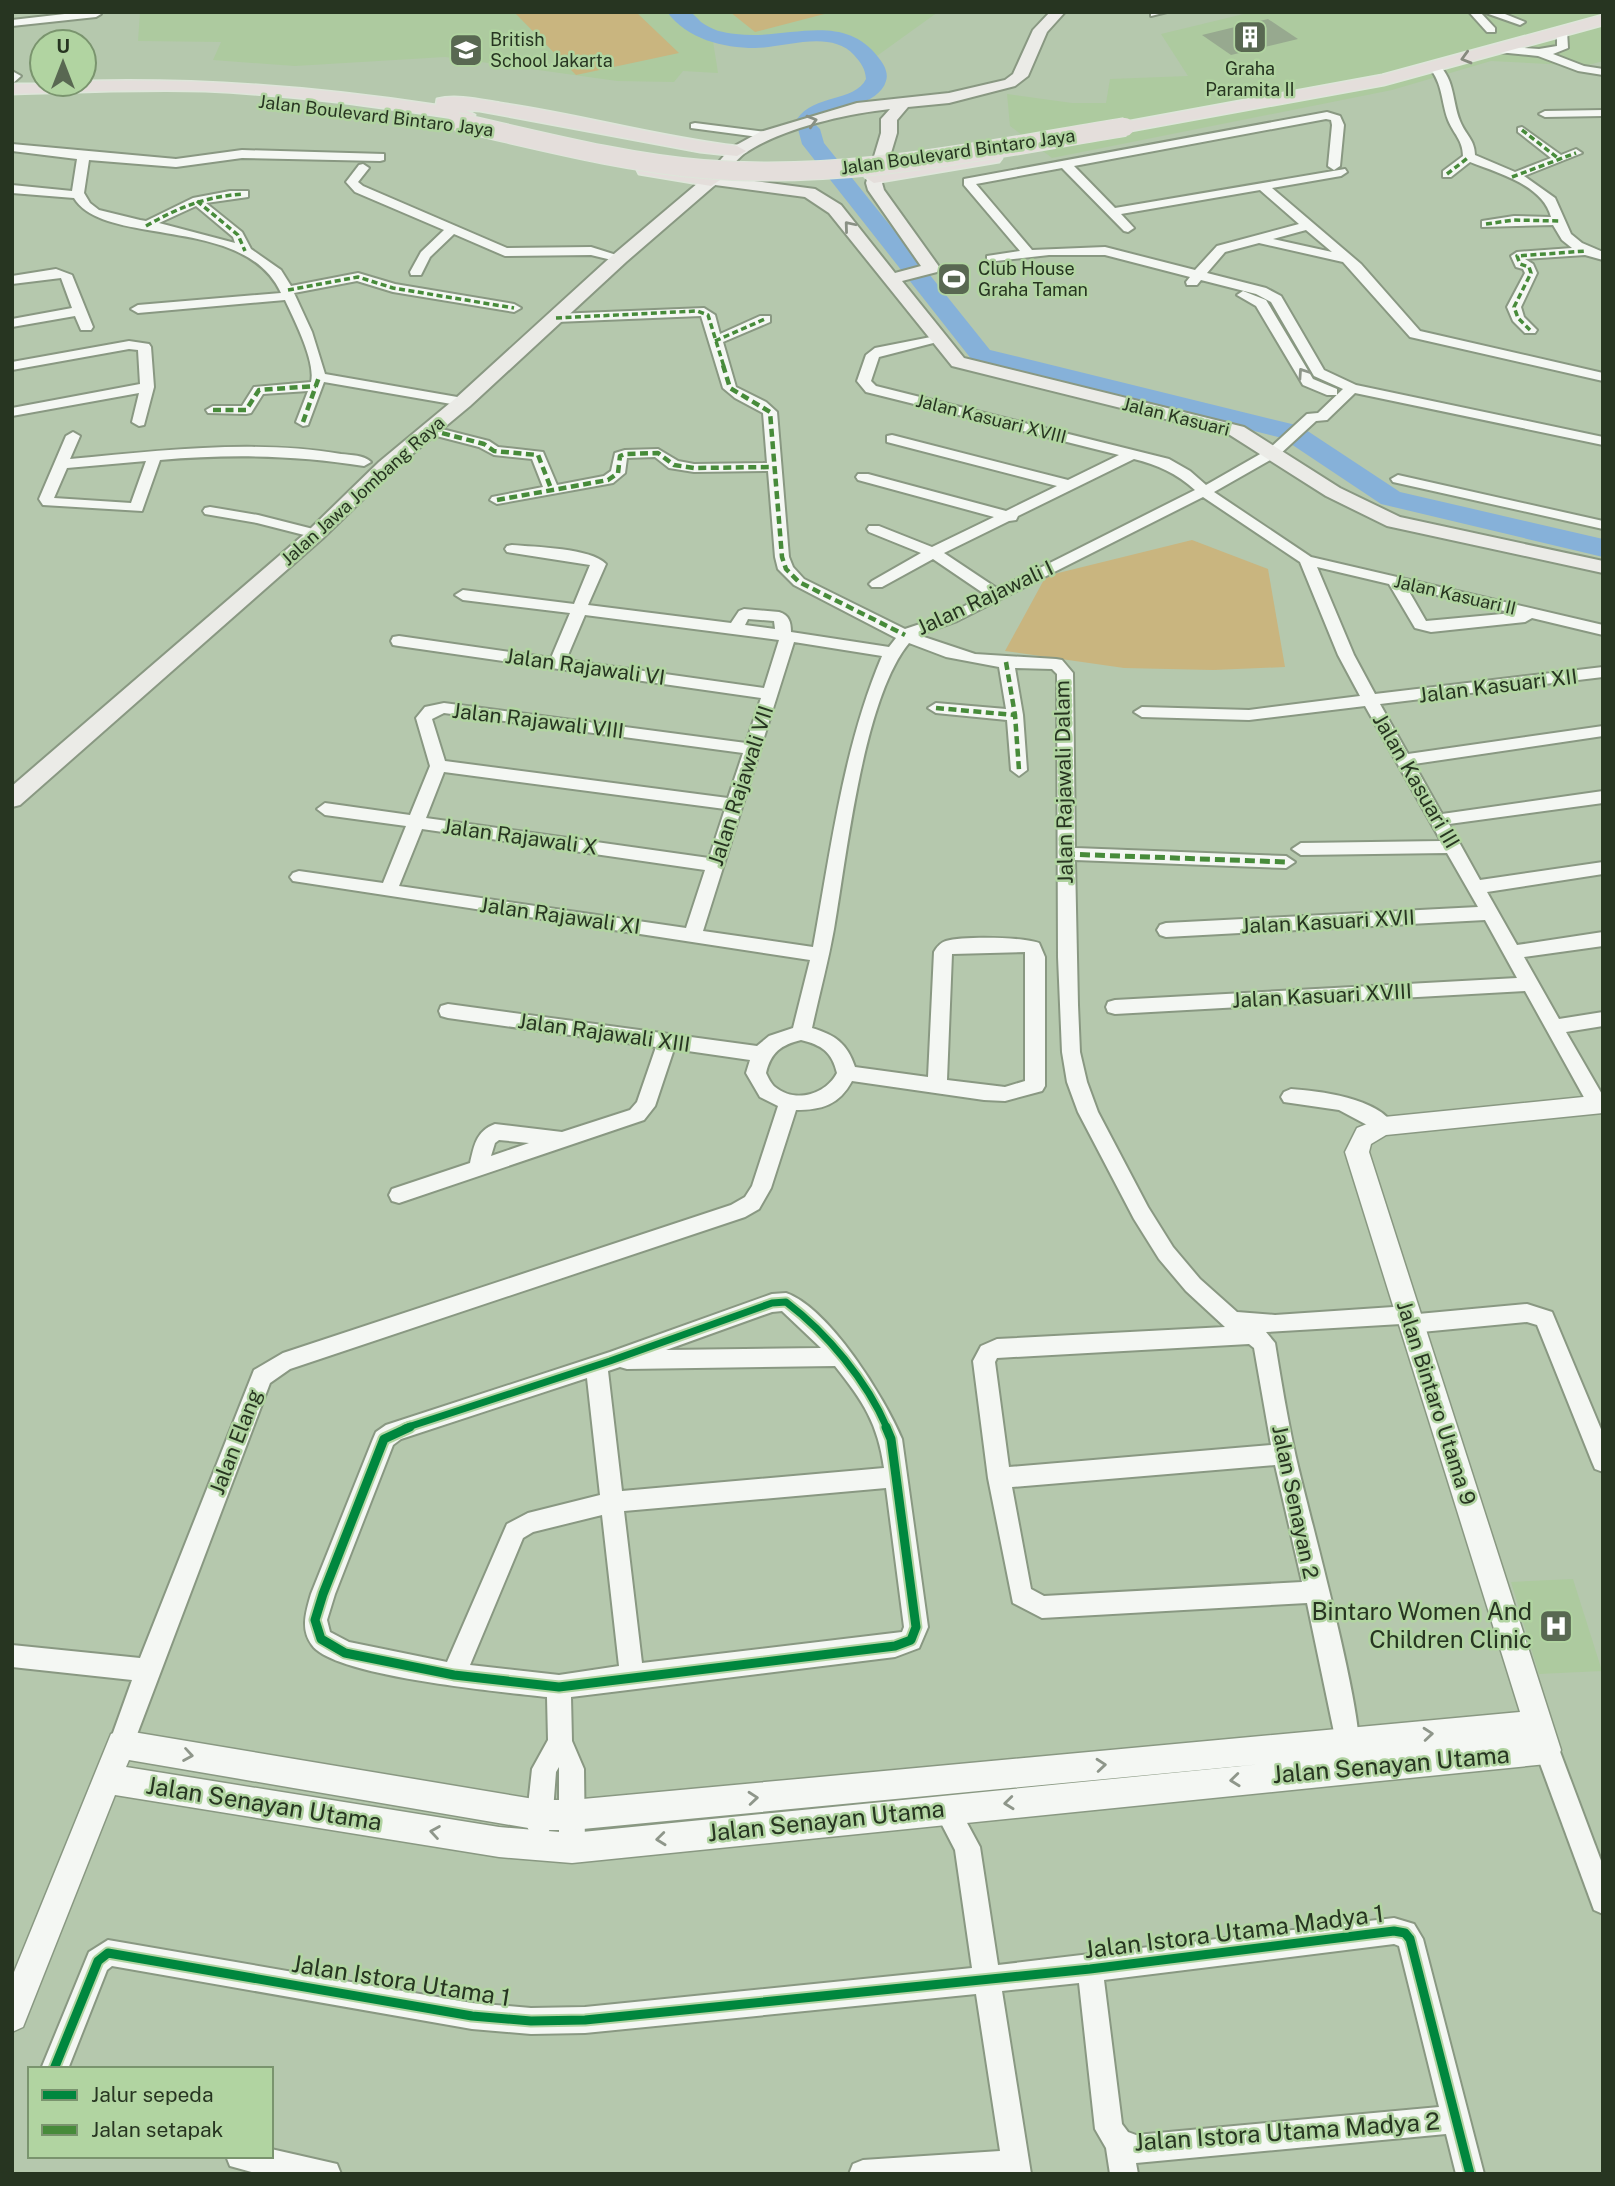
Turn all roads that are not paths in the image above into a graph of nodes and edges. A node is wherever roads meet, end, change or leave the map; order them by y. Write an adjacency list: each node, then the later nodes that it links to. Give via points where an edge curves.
1 (1058, 12): 21 (main road, via 1040,30 1020,76 1010,83 949,99)
2 (1475, 12): 9 (street)
3 (1488, 12): 7 (street)
4 (96, 15): 8 (street)
5 (1541, 17): 7 (main road)
6 (1603, 20): 11 (main road, Jalan Boulevard Bintaro Jaya)
7 (1520, 22): 9 (main road)
8 (12, 23)
9 (1491, 30): 10 (main road)
10 (1470, 36)
11 (1562, 40): 12 (main road, Jalan Boulevard Bintaro Jaya); 13 (street); 16 (street)
12 (1498, 48): 13 (street); 14 (main road, Jalan Boulevard Bintaro Jaya, one-way to 14)
13 (1541, 53): 16 (street, via 1582,69)
14 (1435, 67): 19 (main road, Jalan Boulevard Bintaro Jaya); 37 (street, via 1446,84 1454,121 1470,146)
15 (1341, 70): 17 (main road, Jalan Boulevard Bintaro Jaya)
16 (1603, 70)
17 (1309, 78): 19 (main road, via 1305,86); 28 (main road, Jalan Boulevard Bintaro Jaya)
18 (13, 81): 23 (main road, Jalan Boulevard Bintaro Jaya, via 323,94)
19 (1329, 92): 22 (main road, Jalan Boulevard Bintaro Jaya)
20 (12, 100): 23 (main road, Jalan Boulevard Bintaro Jaya, via 128,97)
21 (902, 105): 24 (main road); 43 (main road, via 891,114 889,133 880,141)
22 (1257, 105): 28 (main road, Jalan Boulevard Bintaro Jaya); 43 (main road, via 1170,127)
23 (398, 110): 28 (main road, Jalan Boulevard Bintaro Jaya, bridge, via 461,119 648,162 780,172 876,167); 33 (main road, via 453,103 674,144); 45 (main road, via 618,165)
24 (842, 112): 27 (main road); 31 (main road, one-way to 24)
25 (1603, 113): 26 (street)
26 (1545, 114)
27 (861, 123)
28 (1121, 123)
29 (695, 126): 31 (street, via 749,128)
30 (1522, 130): 38 (street)
31 (766, 135): 33 (main road)
32 (12, 147): 35 (street)
33 (737, 151): 45 (main road, Jalan Jawa Jombang Raya)
34 (1576, 153): 38 (street)
35 (83, 156): 36 (street, via 164,163 253,153); 50 (street)
36 (380, 157)
37 (1469, 157): 42 (street); 44 (street)
38 (1559, 159): 44 (street)
39 (1064, 163): 40 (street, via 1327,115 1336,118 1338,125); 53 (street); 63 (street, via 968,182)
40 (1334, 166): 46 (street, via 1341,172); 48 (street, via 1243,183)
41 (363, 168): 59 (street, via 353,179 354,186)
42 (1447, 174)
43 (874, 177): 70 (main road, via 876,190 931,267)
44 (1513, 177): 54 (street, via 1552,202)
45 (711, 180): 66 (main road, Jalan Jawa Jombang Raya); 70 (main road, one-way to 45, via 820,198)
46 (1264, 187): 48 (street); 56 (street)
47 (12, 189): 50 (street)
48 (1247, 190): 52 (street)
49 (244, 194): 51 (street)
50 (78, 195): 57 (street, via 95,213)
51 (197, 201): 57 (street); 61 (street, via 238,235)
52 (1148, 208): 53 (street); 58 (street)
53 (1112, 212): 58 (street)
54 (1559, 221): 55 (street); 62 (street, via 1564,234)
55 (1486, 224)
56 (1309, 225): 60 (street); 68 (street)
57 (146, 226): 61 (street)
58 (1128, 228): 64 (street)
59 (453, 229): 66 (street, via 505,252 591,251); 69 (street, via 425,255)
60 (1260, 239): 68 (street); 71 (street, via 1221,249)
61 (245, 251): 73 (street, via 275,272)
62 (1586, 251): 65 (street); 81 (street, via 1517,256 1531,273 1514,307)
63 (1029, 254): 64 (street); 67 (street)
64 (1099, 254): 71 (street)
65 (1603, 256)
66 (620, 258): 77 (main road, Jalan Jawa Jombang Raya)
67 (991, 259)
68 (1347, 260): 86 (street, via 1415,334)
69 (416, 272)
70 (896, 278): 82 (main road, Jalan Kasuari)
71 (1195, 279): 90 (street, via 1258,299 1308,382)
72 (12, 280): 76 (street, via 66,275)
73 (289, 293): 74 (street, via 358,277 393,288); 75 (street); 88 (street, via 310,341)
74 (514, 308)
75 (138, 309)
76 (79, 311): 79 (street); 80 (street)
77 (556, 318): 83 (street, Jalan Rajawali Dalam, via 697,311 708,315); 91 (main road, Jalan Jawa Jombang Raya)
78 (765, 319): 83 (street)
79 (12, 323)
80 (86, 327)
81 (1530, 330)
82 (936, 338): 100 (main road, Jalan Kasuari, via 958,362 969,366 1237,431); 102 (street, Jalan Kasuari XVIII, via 873,355 865,385)
83 (715, 341): 107 (street, Jalan Rajawali Dalam, via 730,388 771,412)
84 (12, 366): 89 (street, via 139,345 144,348)
85 (1603, 369): 86 (street)
86 (1564, 370): 87 (street)
87 (1603, 377)
88 (317, 382): 91 (street); 92 (street, via 259,390 246,410); 95 (street)
89 (147, 387): 93 (street); 94 (street)
90 (1341, 390): 99 (street); 100 (street, Jalan Rajawali I, via 1322,417 1311,418); 101 (street)
91 (463, 402): 96 (main road, Jalan Jawa Jombang Raya)
92 (214, 410)
93 (12, 412)
94 (139, 422)
95 (303, 422)
96 (430, 430): 106 (main road, Jalan Jawa Jombang Raya); 111 (street, via 484,444 494,452 538,455)
97 (73, 436): 105 (street)
98 (892, 439): 110 (street)
99 (1603, 440)
100 (1281, 446): 112 (street, Jalan Rajawali I); 122 (main road, Jalan Kasuari, via 1335,494 1394,522)
101 (1603, 451)
102 (1134, 453): 110 (street); 112 (street, Jalan Kasuari XVIII, via 1164,462)
103 (154, 457): 104 (street, via 293,452); 105 (street); 105 (street, via 137,508 48,502)
104 (364, 462): 106 (street)
105 (61, 464)
106 (386, 466): 118 (main road, Jalan Jawa Jombang Raya)
107 (773, 467): 111 (street, via 694,468 674,465 658,453 625,454 620,456 618,473 608,480); 130 (street, Jalan Rajawali Dalam, via 786,569 799,582)
108 (863, 477): 115 (street)
109 (1398, 479): 116 (street)
110 (1070, 485): 115 (street)
111 (552, 491): 113 (street)
112 (1203, 491): 121 (street); 126 (street, Jalan Rajawali I)
113 (497, 500)
114 (210, 511): 118 (street)
115 (1011, 517): 120 (street)
116 (1603, 525)
117 (874, 529): 120 (street)
118 (316, 534): 148 (main road, Jalan Jawa Jombang Raya)
119 (512, 549): 127 (street, via 596,561)
120 (933, 553): 124 (street); 126 (street)
121 (1306, 560): 123 (street, Jalan Kasuari II); 138 (street, Jalan Kasuari III)
122 (1603, 567)
123 (1395, 581): 128 (street, Jalan Kasuari II); 128 (street, via 1420,625)
124 (877, 584)
125 (463, 595): 127 (street)
126 (997, 595): 130 (street, Jalan Rajawali I)
127 (579, 609): 131 (street); 134 (street)
128 (1542, 615): 129 (street, Jalan Kasuari II)
129 (1603, 630)
130 (905, 635): 133 (street, Jalan Rajawali I); 135 (street, Jalan Rajawali Dalam, via 954,653)
131 (786, 637): 133 (street); 137 (street, Jalan Rajawali VII)
132 (399, 642): 134 (street, Jalan Rajawali VI)
133 (894, 653): 167 (street, Jalan Rajawali I, via 883,669 861,744)
134 (557, 662): 137 (street, Jalan Rajawali VI)
135 (1006, 662): 141 (street); 155 (street, Jalan Rajawali Dalam, via 1056,664 1065,673)
136 (1603, 672): 138 (street, Jalan Kasuari XII)
137 (771, 694): 143 (street, Jalan Rajawali VII)
138 (1371, 702): 140 (street, Jalan Kasuari XII, via 1249,715); 144 (street, Jalan Kasuari III)
139 (936, 708): 141 (street)
140 (1142, 712)
141 (1015, 715): 146 (street)
142 (1603, 731): 144 (street)
143 (752, 749): 145 (street, Jalan Rajawali VIII, via 444,708 425,718); 149 (street, Jalan Rajawali VII)
144 (1404, 760): 151 (street, Jalan Kasuari III)
145 (438, 766): 149 (street); 152 (street)
146 (1019, 770)
147 (1603, 797): 151 (street)
148 (12, 799)
149 (735, 805): 157 (street, Jalan Rajawali VII)
150 (325, 809): 152 (street, Jalan Rajawali X)
151 (1438, 820): 153 (street, Jalan Kasuari III)
152 (417, 822): 157 (street, Jalan Rajawali X); 161 (street)
153 (1453, 847): 154 (street); 160 (street, Jalan Kasuari III)
154 (1301, 849)
155 (1065, 854): 156 (street); 187 (street, Jalan Rajawali Dalam, via 1068,998 1077,1082 1088,1112 1166,1253 1232,1321)
156 (1286, 862)
157 (715, 866): 164 (street, Jalan Rajawali VII)
158 (1603, 868): 160 (street)
159 (299, 877): 161 (street, Jalan Rajawali XI)
160 (1476, 887): 162 (street, Jalan Kasuari III)
161 (389, 890): 164 (street, Jalan Rajawali XI)
162 (1490, 913): 163 (street, Jalan Kasuari XVII); 166 (street, Jalan Kasuari III)
163 (1166, 930)
164 (693, 936): 167 (street, Jalan Rajawali XI)
165 (1603, 939): 166 (street)
166 (1512, 952): 168 (street, Jalan Kasuari III)
167 (820, 955): 173 (street, Jalan Rajawali I)
168 (1530, 984): 169 (street, Jalan Kasuari XVIII); 172 (street, Jalan Kasuari III)
169 (1115, 1007)
170 (448, 1011): 174 (street, Jalan Rajawali XIII)
171 (1603, 1019): 172 (street)
172 (1554, 1027): 181 (street, Jalan Kasuari III)
173 (801, 1034): 175 (street, via 777,1039); 176 (street, via 826,1038 843,1053)
174 (667, 1041): 175 (street, Jalan Rajawali XIII); 183 (street, via 641,1111)
175 (760, 1054): 179 (street, via 756,1073 767,1092)
176 (847, 1073): 177 (street); 179 (street, via 837,1091 815,1102)
177 (937, 1085): 177 (street, via 1005,1094 1035,1086 1033,948 955,946 943,953)
178 (1291, 1097): 180 (street)
179 (789, 1102): 197 (street, Jalan Elang, via 761,1188 752,1203 738,1211 272,1368 262,1377)
180 (1350, 1105): 182 (street); 184 (street)
181 (1600, 1105): 182 (street)
182 (1384, 1126): 184 (street)
183 (567, 1139): 185 (street); 185 (street, via 495,1132 486,1139)
184 (1358, 1141): 187 (street, Jalan Bintaro Utama 9, via 1357,1152)
185 (479, 1166): 186 (street)
186 (399, 1195)
187 (1410, 1319): 190 (street, Jalan Rajawali Dalam, via 1527,1313 1545,1318); 201 (street, Jalan Bintaro Utama 9)
188 (840, 1357): 189 (street); 189 (street, via 799,1310 786,1302); 192 (street, via 886,1421)
189 (603, 1362): 194 (street); 198 (street, via 394,1432 378,1449 315,1620 321,1639 345,1653)
190 (1600, 1449)
191 (1284, 1454): 193 (street); 193 (street, Jalan Senayan 2, via 1264,1343 1253,1335 997,1348 984,1361); 195 (street, Jalan Senayan 2)
192 (895, 1477): 194 (street); 199 (street, via 916,1627 911,1640 895,1646)
193 (999, 1478): 195 (street, via 1021,1595 1042,1607)
194 (613, 1502): 198 (street, via 528,1523 515,1531); 199 (street)
195 (1314, 1592): 204 (street, Jalan Senayan 2)
196 (12, 1656): 197 (street)
197 (147, 1670): 203 (street, Jalan Elang)
198 (454, 1675): 200 (street)
199 (632, 1676): 200 (street)
200 (559, 1687): 202 (street)
201 (1542, 1737): 204 (street, Jalan Senayan Utama); 211 (street, Jalan Bintaro Utama 9)
202 (560, 1742): 207 (street, via 544,1769); 208 (street, via 572,1769)
203 (121, 1744): 205 (street, Jalan Elang); 207 (street, Jalan Senayan Utama, one-way to 207)
204 (1357, 1754): 206 (street, Jalan Senayan Utama, one-way to 206); 208 (street, Jalan Senayan Utama, one-way to 204)
205 (109, 1779): 209 (street, Jalan Senayan Utama, one-way to 205); 214 (street, Jalan Elang)
206 (963, 1807): 210 (street, Jalan Senayan Utama, one-way to 210); 213 (street, via 954,1823 967,1847)
207 (540, 1815): 208 (street, Jalan Senayan Utama); 209 (street)
208 (572, 1815): 210 (street)
209 (536, 1847): 210 (street, Jalan Senayan Utama)
210 (572, 1848)
211 (1603, 1901)
212 (1090, 1969): 213 (street, Jalan Istora Utama Madya 1); 216 (street, Jalan Istora Utama Madya 1, via 1405,1933); 217 (street, via 1108,2129)
213 (986, 1980): 215 (street, Jalan Istora Utama 1, via 585,2020 531,2021 472,2016 108,1953 98,1961); 219 (street)
214 (12, 2016)
215 (55, 2067)
216 (1456, 2119): 217 (street, Jalan Istora Utama Madya 2, via 1136,2149); 223 (street, Jalan Istora Utama Madya 1)
217 (1118, 2143): 222 (street)
218 (250, 2158): 220 (street)
219 (1016, 2169): 221 (street)
220 (327, 2174)
221 (863, 2174)
222 (1124, 2174)
223 (1470, 2174)

